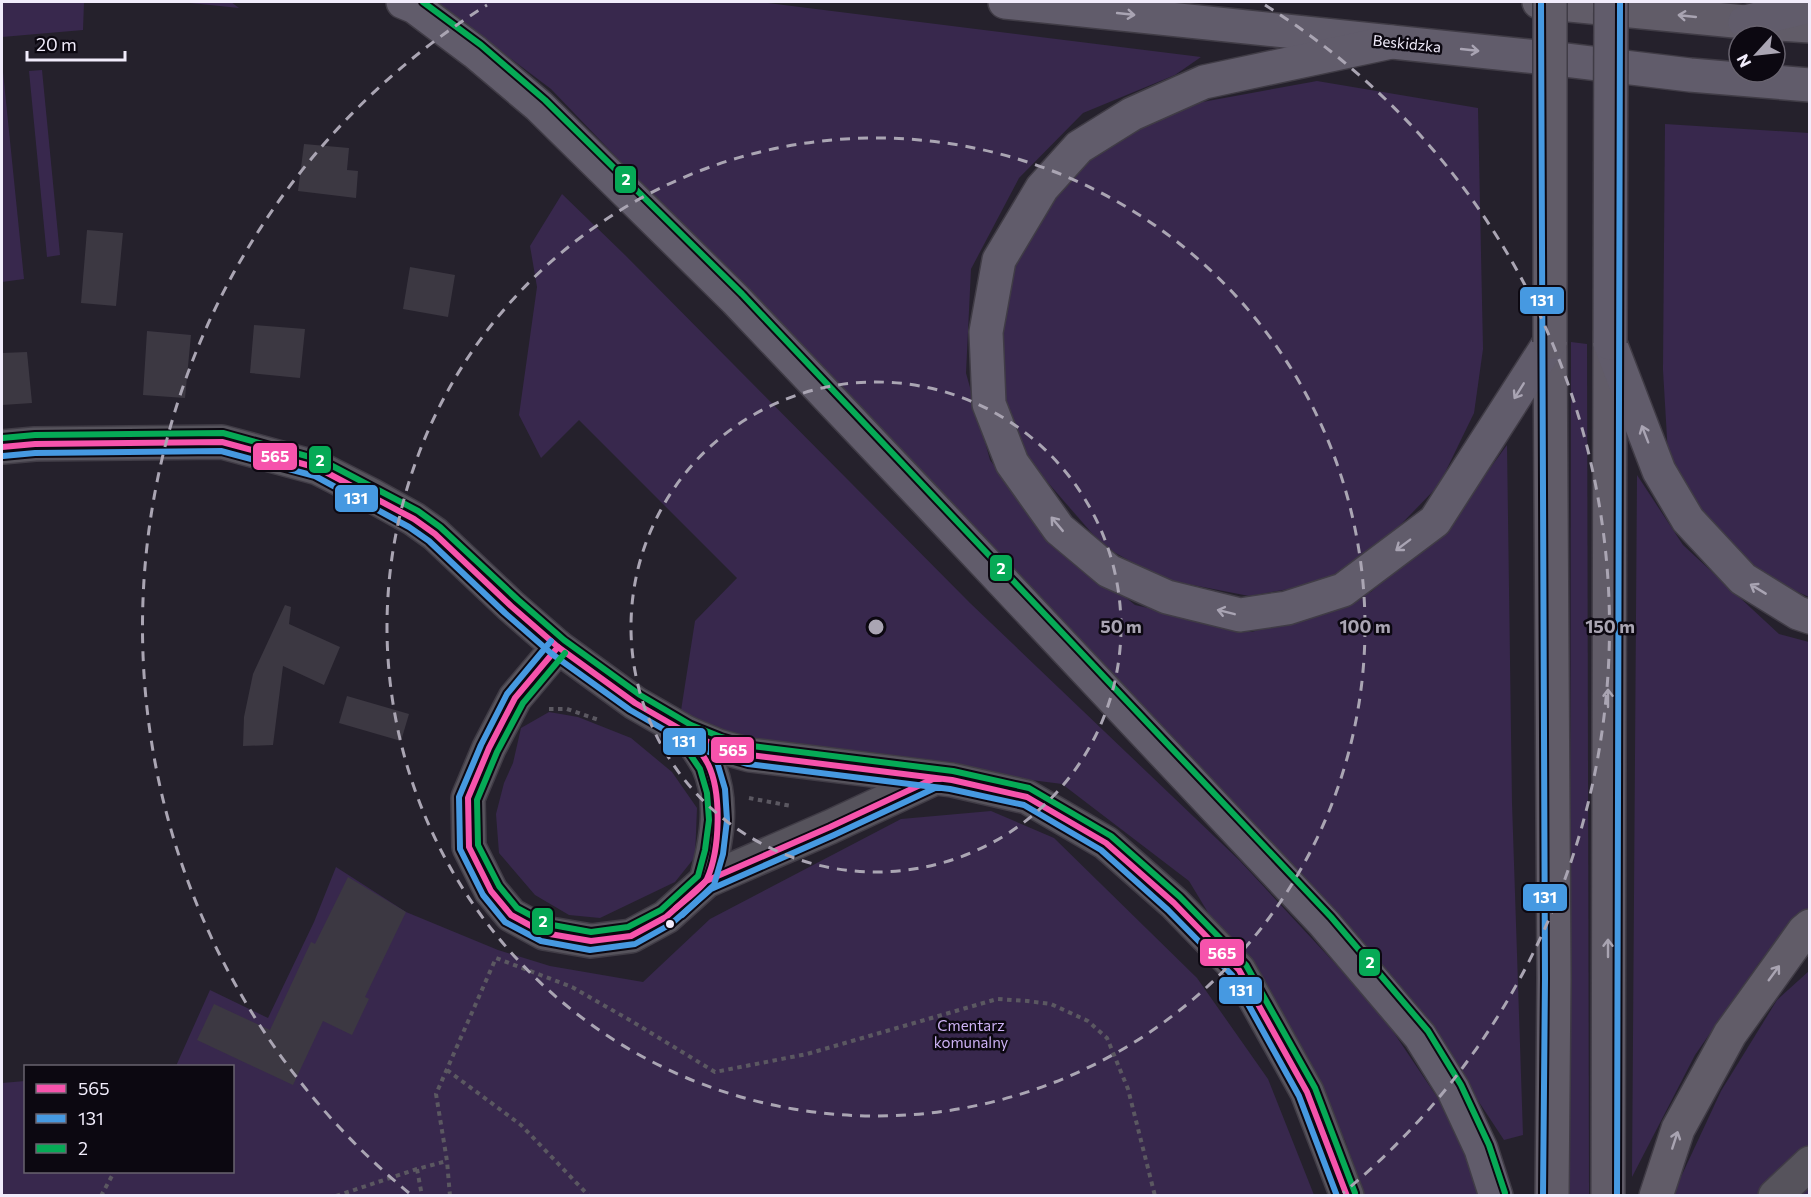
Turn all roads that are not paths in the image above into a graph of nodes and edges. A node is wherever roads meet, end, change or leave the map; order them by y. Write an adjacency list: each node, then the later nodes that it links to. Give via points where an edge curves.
1 (403, 2): 22 (highway, via 475,52 539,106 736,300 1324,923 1420,1036 1453,1089 1481,1149)
2 (1005, 2): 9 (highway, Beskidzka, one-way to 9)
3 (1539, 2): 7 (main road, one-way to 3)
4 (1550, 2): 11 (main road, bridge)
5 (1611, 2): 12 (highway, bridge)
6 (1809, 6): 7 (highway)
7 (1745, 22): 8 (main road)
8 (1809, 26)
9 (1391, 42): 10 (highway, Beskidzka, one-way to 10); 11 (highway, one-way to 9, via 1435,521 1343,590 1287,608 1240,615 1167,597 1109,571 1059,529 1012,463 989,404 986,332 999,260 1042,188 1079,147 1132,114 1204,82)
10 (1809, 85)
11 (1550, 342): 23 (main road)
12 (1610, 343): 14 (highway, one-way to 12, via 1743,579 1688,520 1659,471); 24 (main road, one-way to 12)
13 (2, 447): 15 (street, via 222,442 318,468 435,534)
14 (1809, 617)
15 (558, 647): 16 (street, via 635,703); 18 (street, via 515,698 468,798 469,847 490,891 511,915 544,933 591,941 631,936 666,917)
16 (687, 733): 17 (street, via 750,754); 18 (street, via 708,765 716,791 718,820)
17 (933, 779): 18 (street); 21 (street, via 1027,797 1106,843 1174,903 1239,970 1307,1092)
18 (706, 881)
19 (1809, 926): 25 (main road, one-way to 19, via 1678,1129 1730,1034)
20 (1809, 1163): 26 (street)
21 (1347, 1196)
22 (1496, 1196)
23 (1552, 1196)
24 (1608, 1196)
25 (1656, 1196)
26 (1775, 1196)

